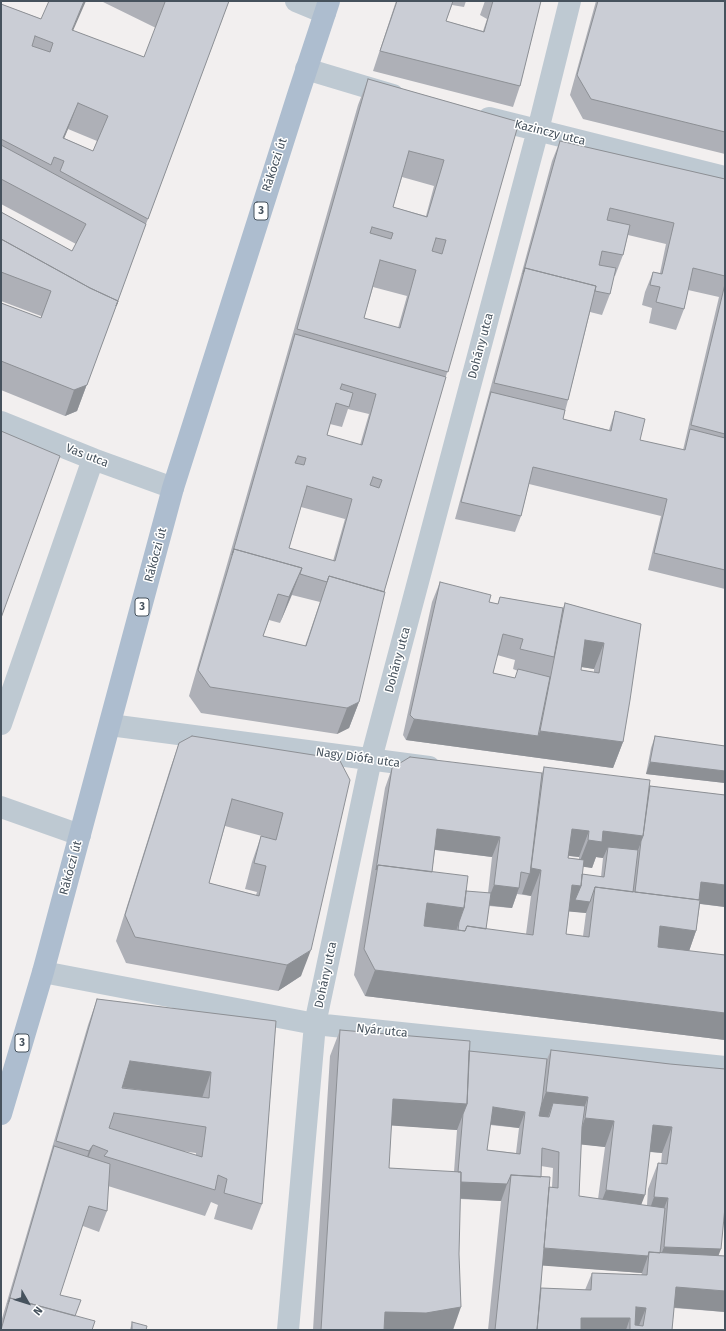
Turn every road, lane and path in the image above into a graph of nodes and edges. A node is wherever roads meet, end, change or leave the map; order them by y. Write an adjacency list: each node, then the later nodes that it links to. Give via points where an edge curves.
1 (296, 1): 3 (street)
2 (570, 1): 7 (street, Dohány utca)
3 (327, 7): 4 (main road, Rákóczi út / 3)
4 (306, 69): 5 (street); 11 (main road, Rákóczi út / 3)
5 (412, 99)
6 (472, 114): 7 (street, Kazinczy utca)
7 (538, 130): 8 (street, Kazinczy utca); 14 (street, Dohány utca, via 427,585)
8 (725, 177)
9 (1, 422): 10 (street, Vas utca)
10 (93, 459): 11 (street, Vas utca); 12 (street)
11 (173, 488): 13 (main road, Rákóczi út / 3)
12 (1, 724)
13 (110, 725): 14 (street, Nagy Diófa utca); 17 (main road, Rákóczi út / 3)
14 (371, 759): 15 (street, Nagy Diófa utca); 19 (street, Dohány utca)
15 (449, 770)
16 (1, 808): 17 (street)
17 (80, 835): 18 (main road, Rákóczi út / 3)
18 (43, 972): 19 (street, Nyár utca); 21 (main road, Rákóczi út / 3)
19 (315, 1024): 20 (street, Nyár utca); 22 (street, Dohány utca)
20 (725, 1067)
21 (1, 1114)
22 (288, 1330)

